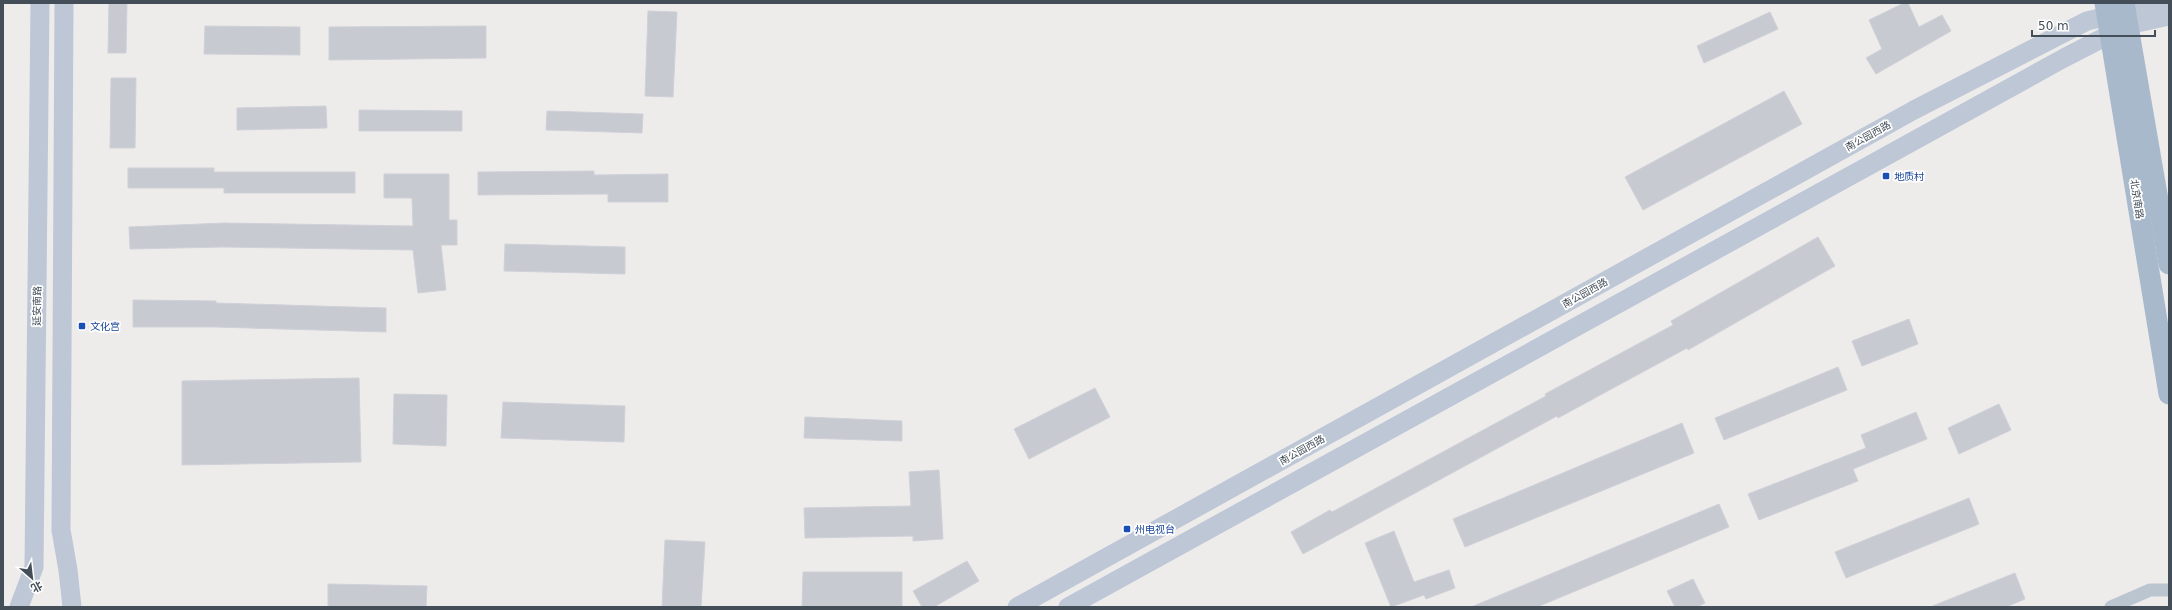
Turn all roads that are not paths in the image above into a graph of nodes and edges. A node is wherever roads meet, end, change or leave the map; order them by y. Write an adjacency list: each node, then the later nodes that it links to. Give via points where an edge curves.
1 (40, 3): 9 (main road, 延安南路, via 34,567)
2 (64, 3): 10 (main road, via 60,530)
3 (2163, 3): 4 (main road, 南公园西路)
4 (2117, 15): 5 (main road, 南公园西路); 6 (main road, 北京南路); 7 (main road, 北京南路); 11 (main road, 南公园西路, via 2087,21 1914,110); 12 (main road, 南公园西路)
5 (2169, 16)
6 (2169, 264)
7 (2169, 394)
8 (2169, 590): 13 (street, via 2150,590)
9 (19, 607)
10 (72, 607)
11 (1017, 607)
12 (1068, 607)
13 (2111, 607)

